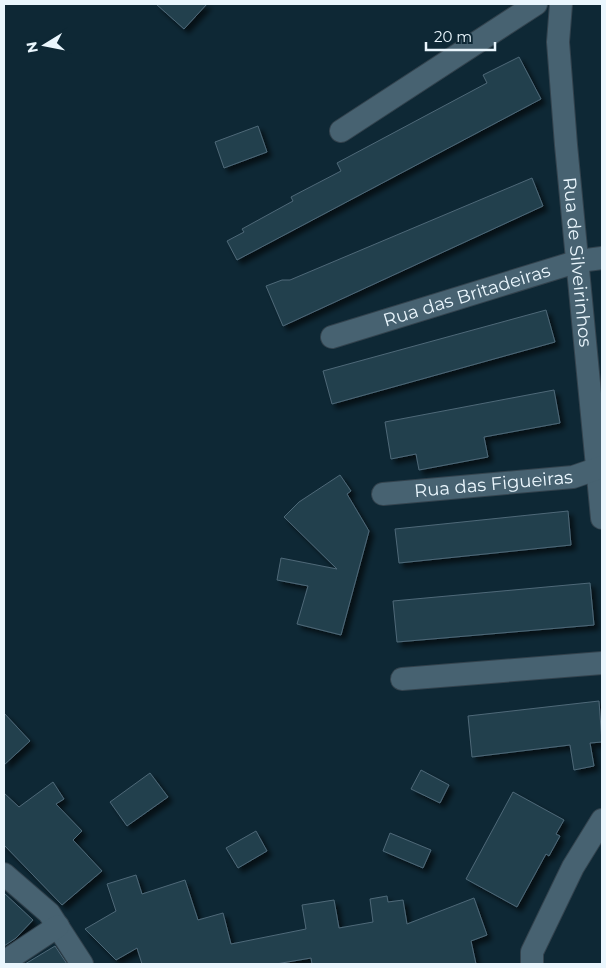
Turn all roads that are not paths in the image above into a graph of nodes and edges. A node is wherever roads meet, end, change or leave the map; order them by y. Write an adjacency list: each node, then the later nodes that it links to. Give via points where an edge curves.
1 (536, 4): 3 (street)
2 (561, 4): 5 (street, Rua de Silveirinhos, via 558,42)
3 (341, 131)
4 (602, 258): 5 (street, Rua das Britadeiras)
5 (579, 260): 6 (street, Rua das Britadeiras); 7 (street, Rua de Silveirinhos)
6 (332, 337)
7 (600, 468): 8 (street, Rua das Figueiras, via 573,477); 9 (street, Rua de Silveirinhos)
8 (383, 494)
9 (602, 518)
10 (602, 663): 11 (street)
11 (402, 679)
12 (602, 820): 13 (street)
13 (594, 844): 18 (street, via 573,867 532,952)
14 (4, 874): 15 (street, via 49,913)
15 (58, 926): 16 (street); 17 (street)
16 (4, 962)
17 (82, 964)
18 (532, 964)

